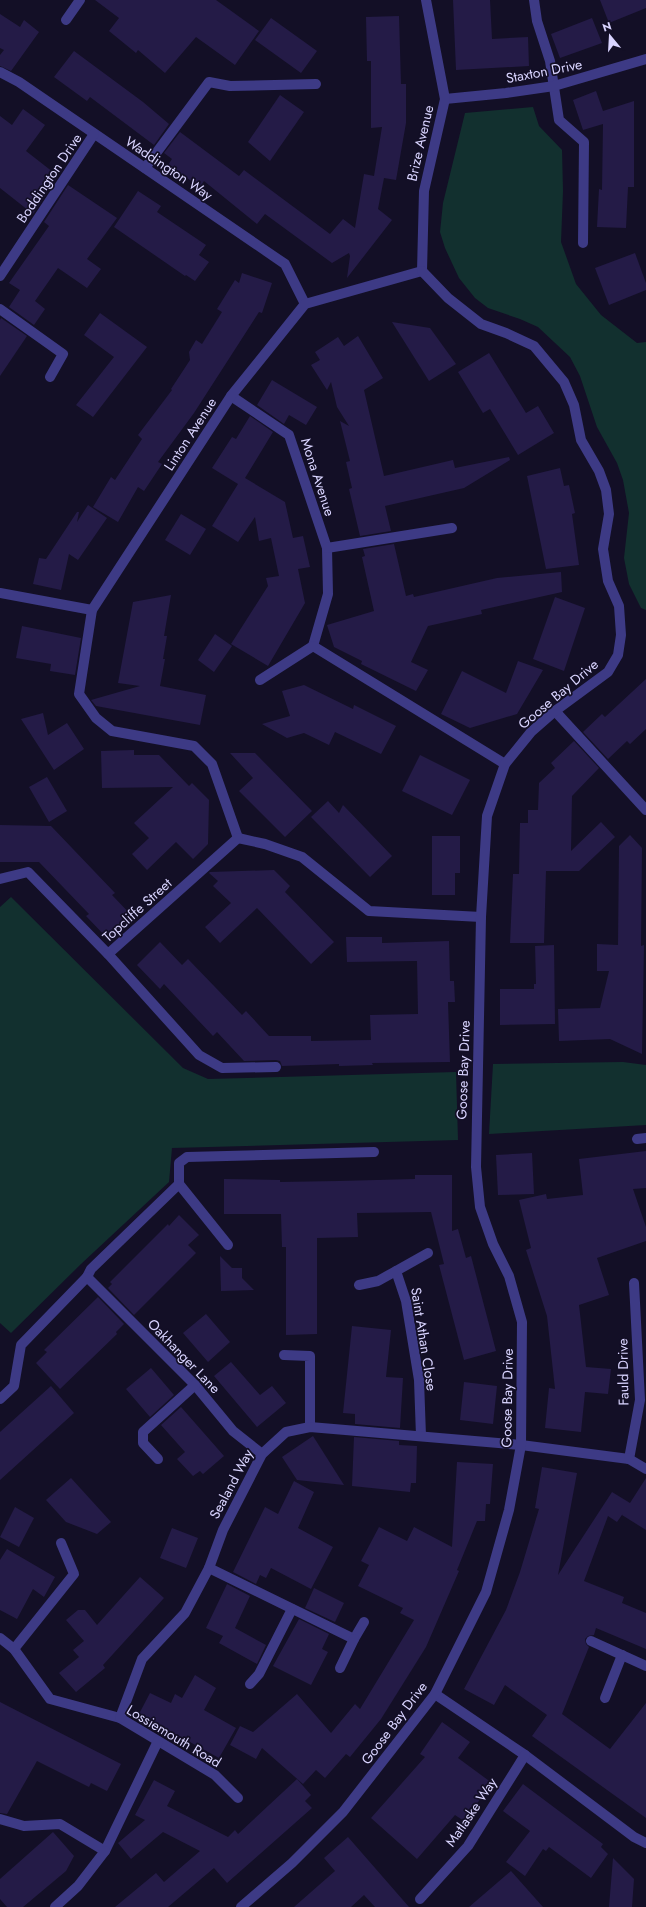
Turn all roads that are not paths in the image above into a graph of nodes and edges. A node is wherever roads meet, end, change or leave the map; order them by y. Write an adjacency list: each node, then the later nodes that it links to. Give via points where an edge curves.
1 (80, 0): 4 (street)
2 (426, 0): 9 (street, Brize Avenue)
3 (534, 0): 8 (street)
4 (66, 20)
5 (646, 59): 8 (street, Staxton Drive)
6 (0, 72): 10 (street, Waddington Way, via 19,82)
7 (316, 84): 11 (street, via 230,86 209,82)
8 (554, 86): 9 (street, Staxton Drive); 12 (street, via 559,120 584,142)
9 (445, 99): 13 (street, Brize Avenue, via 424,191)
10 (94, 134): 11 (street, Waddington Way); 14 (street, Boddington Drive)
11 (145, 168): 15 (street, Waddington Way, via 285,264)
12 (583, 243)
13 (422, 270): 15 (street); 25 (street, Goose Bay Drive, via 448,298 481,324 534,346 564,382 574,405 581,440 599,471 606,490 609,514 603,549 608,581 619,606 621,635 618,656 608,672)
14 (0, 276)
15 (305, 304): 18 (street, Linton Avenue)
16 (0, 309): 17 (street, via 63,354)
17 (50, 377)
18 (232, 396): 20 (street, Mona Avenue, via 289,435); 22 (street, Linton Avenue)
19 (452, 528): 20 (street)
20 (327, 548): 23 (street, Mona Avenue, via 328,594)
21 (0, 593): 22 (street)
22 (92, 610): 28 (street, via 80,694 96,718 112,731 194,746 212,764)
23 (313, 646): 24 (street); 26 (street)
24 (260, 680)
25 (555, 711): 26 (street, Goose Bay Drive, via 531,732); 27 (street)
26 (505, 764): 30 (street, Goose Bay Drive, via 487,816)
27 (646, 810)
28 (238, 838): 30 (street, via 302,857 369,912); 31 (street, Topcliffe Street)
29 (0, 879): 31 (street, Topcliffe Street, via 28,872)
30 (481, 917): 46 (street, Goose Bay Drive, via 476,1167 480,1207 492,1244 509,1276 522,1322)
31 (108, 954): 32 (street, via 199,1054 222,1068)
32 (276, 1067)
33 (374, 1152): 34 (street, via 187,1157 179,1163)
34 (179, 1184): 35 (street); 38 (street, via 92,1269)
35 (228, 1245)
36 (428, 1253): 37 (street, Saint Athan Close)
37 (396, 1272): 40 (street, Saint Athan Close, via 378,1281); 45 (street, Saint Athan Close, via 406,1301 419,1380)
38 (87, 1277): 42 (street, Oakhanger Lane); 43 (street, via 21,1345 14,1386)
39 (634, 1283): 49 (street, Fauld Drive, via 640,1400)
40 (359, 1285)
41 (284, 1355): 44 (street, via 310,1356)
42 (195, 1385): 47 (street, Oakhanger Lane, via 233,1431); 48 (street, via 143,1432 143,1443)
43 (0, 1399)
44 (310, 1427): 45 (street, Sealand Way); 47 (street, Sealand Way, via 286,1432)
45 (421, 1436): 46 (street, Sealand Way)
46 (521, 1445): 49 (street); 63 (street, Goose Bay Drive, via 509,1510 486,1592)
47 (262, 1454): 52 (street, Sealand Way, via 223,1530)
48 (158, 1459)
49 (629, 1459): 50 (street)
50 (646, 1469)
51 (61, 1543): 58 (street, via 74,1574)
52 (209, 1568): 53 (street); 65 (street, Sealand Way, via 185,1613 142,1660)
53 (292, 1609): 56 (street); 62 (street, via 259,1674)
54 (364, 1622): 56 (street)
55 (0, 1638): 58 (street, Lossiemouth Road)
56 (354, 1639): 61 (street)
57 (591, 1641): 59 (street)
58 (14, 1649): 65 (street, Lossiemouth Road, via 50,1699)
59 (622, 1655): 60 (street); 64 (street)
60 (646, 1666)
61 (340, 1668)
62 (250, 1684)
63 (435, 1694): 67 (street); 74 (street, Goose Bay Drive, via 343,1812 292,1863)
64 (604, 1698)
65 (120, 1718): 66 (street, Lossiemouth Road)
66 (158, 1741): 68 (street, Lossiemouth Road, via 215,1775); 71 (street)
67 (525, 1755): 70 (street, via 634,1837); 72 (street, Matlaske Way, via 468,1846)
68 (238, 1798)
69 (0, 1819): 71 (street, via 24,1826 60,1824)
70 (646, 1843)
71 (105, 1851): 73 (street, via 78,1886)
72 (420, 1899)
73 (55, 1907)
74 (241, 1907)

